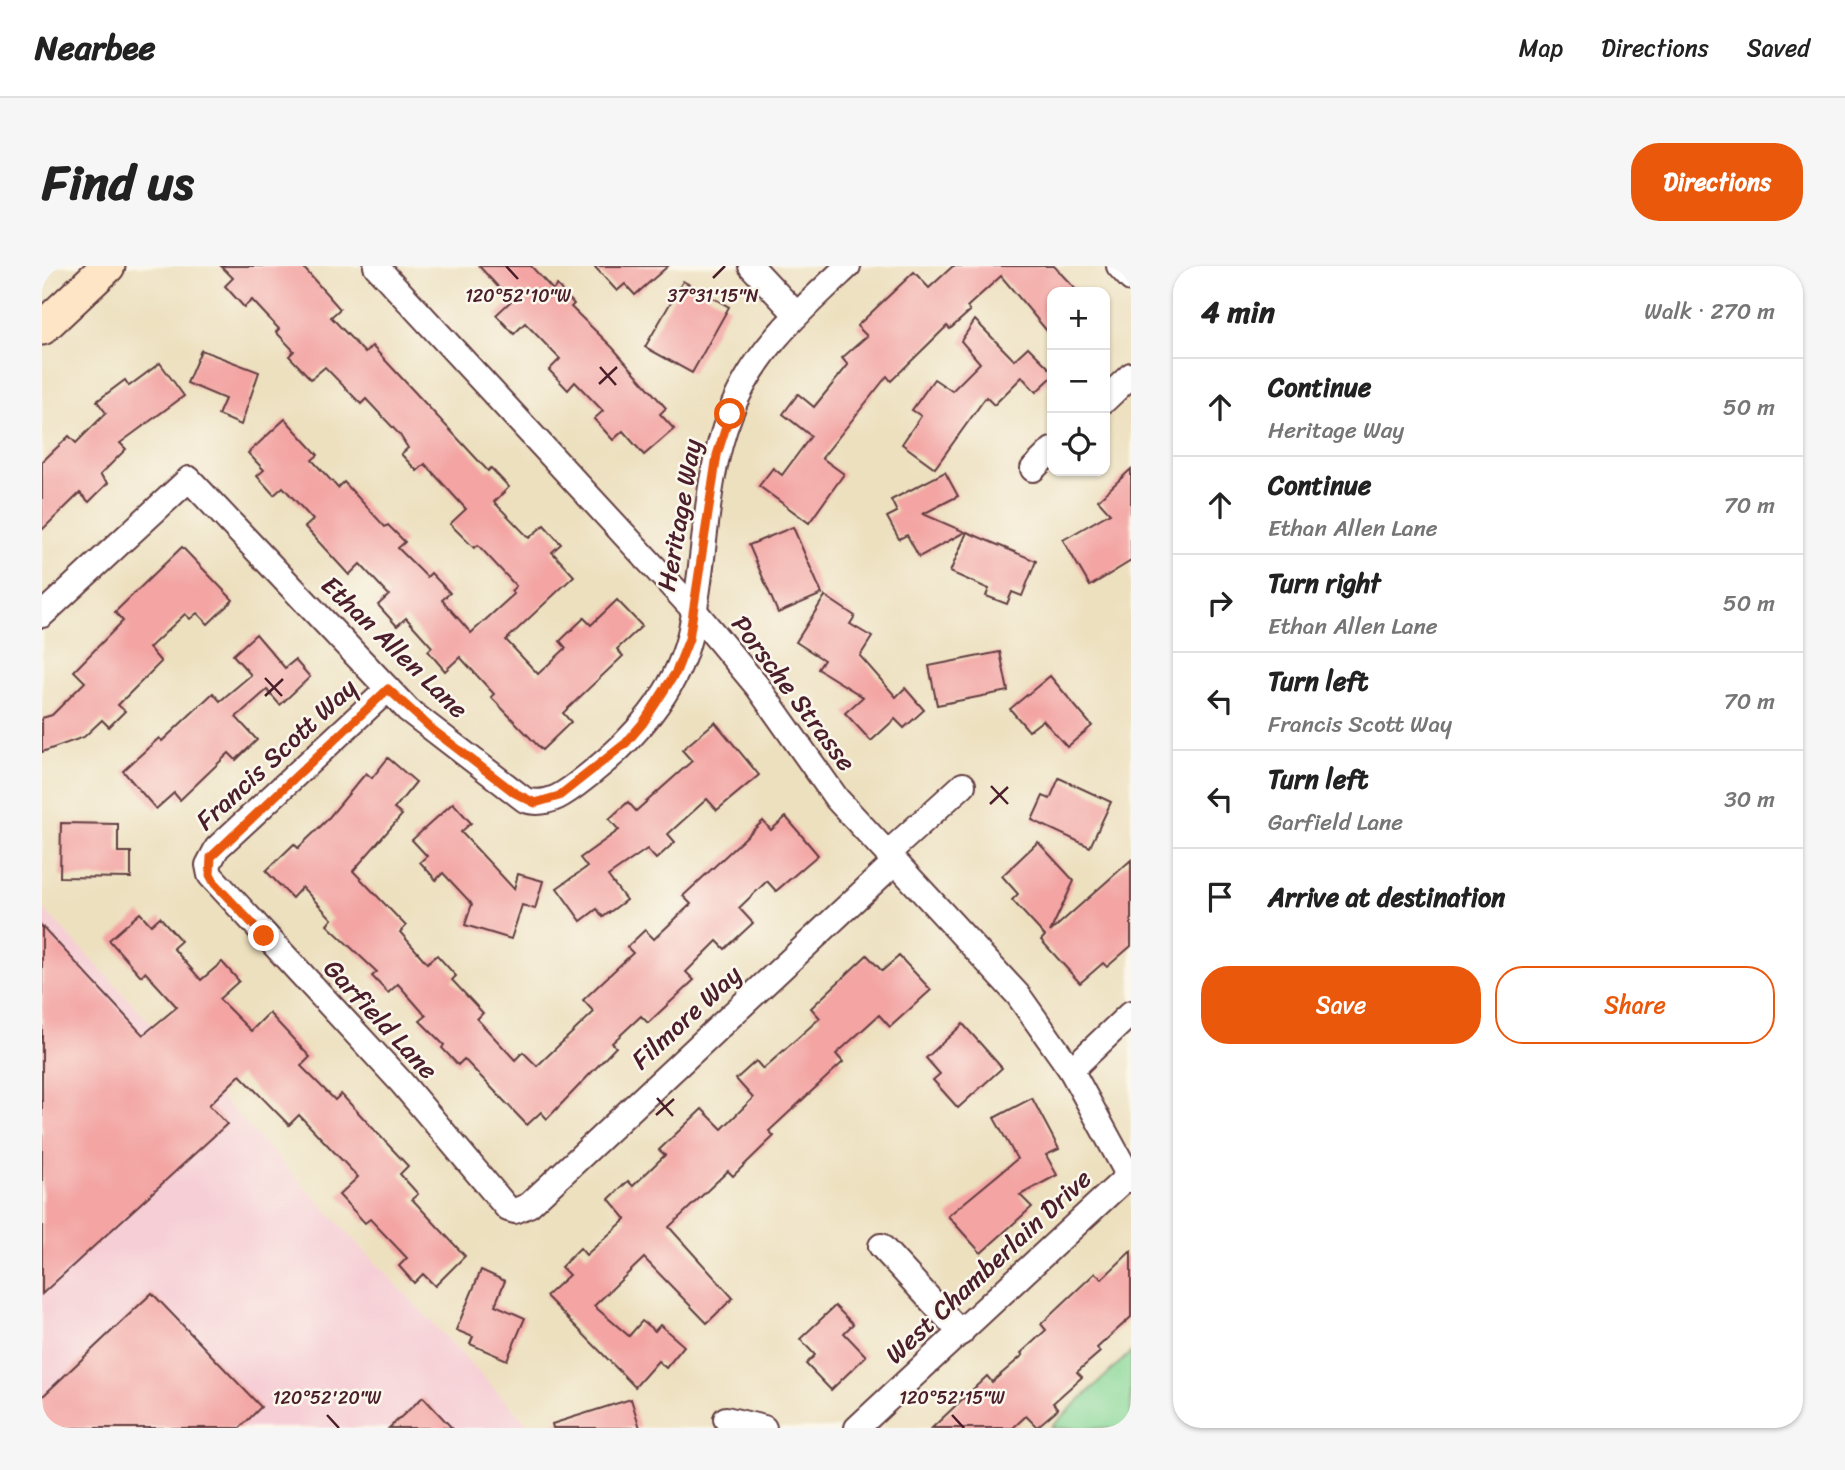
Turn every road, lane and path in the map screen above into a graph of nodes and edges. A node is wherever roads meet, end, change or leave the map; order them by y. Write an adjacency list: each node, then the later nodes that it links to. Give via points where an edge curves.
1 (108, 266): 8 (main road)
2 (376, 266): 13 (street, Porsche Strasse)
3 (751, 266): 7 (street)
4 (848, 266): 7 (street, Heritage Way)
5 (1119, 266): 6 (street)
6 (1131, 279)
7 (796, 314): 13 (street, Heritage Way, via 762,354 730,414 717,455)
8 (42, 328)
9 (1131, 375): 10 (street)
10 (1110, 395)
11 (1047, 455): 12 (street)
12 (1033, 469)
13 (693, 609): 15 (street, Ethan Allen Lane, via 680,662 643,723 605,762 547,802 535,803 515,793); 17 (street, Porsche Strasse, via 757,686 837,799)
14 (42, 615): 15 (street, Ethan Allen Lane, via 189,479)
15 (388, 689): 18 (street, Francis Scott Way, via 217,849)
16 (963, 785): 17 (street, Filmore Way)
17 (892, 858): 20 (street, Porsche Strasse, via 1018,995); 22 (street, Filmore Way, via 529,1205)
18 (208, 865): 22 (street, Garfield Lane, via 215,884 401,1083 502,1204)
19 (1131, 1013): 20 (street)
20 (1071, 1070): 21 (street, Porsche Strasse)
21 (1130, 1178): 24 (street, West Chamberlain Drive)
22 (515, 1211)
23 (881, 1246): 24 (street)
24 (961, 1333): 27 (street, West Chamberlain Drive)
25 (726, 1419): 26 (street)
26 (764, 1428)
27 (857, 1428)

